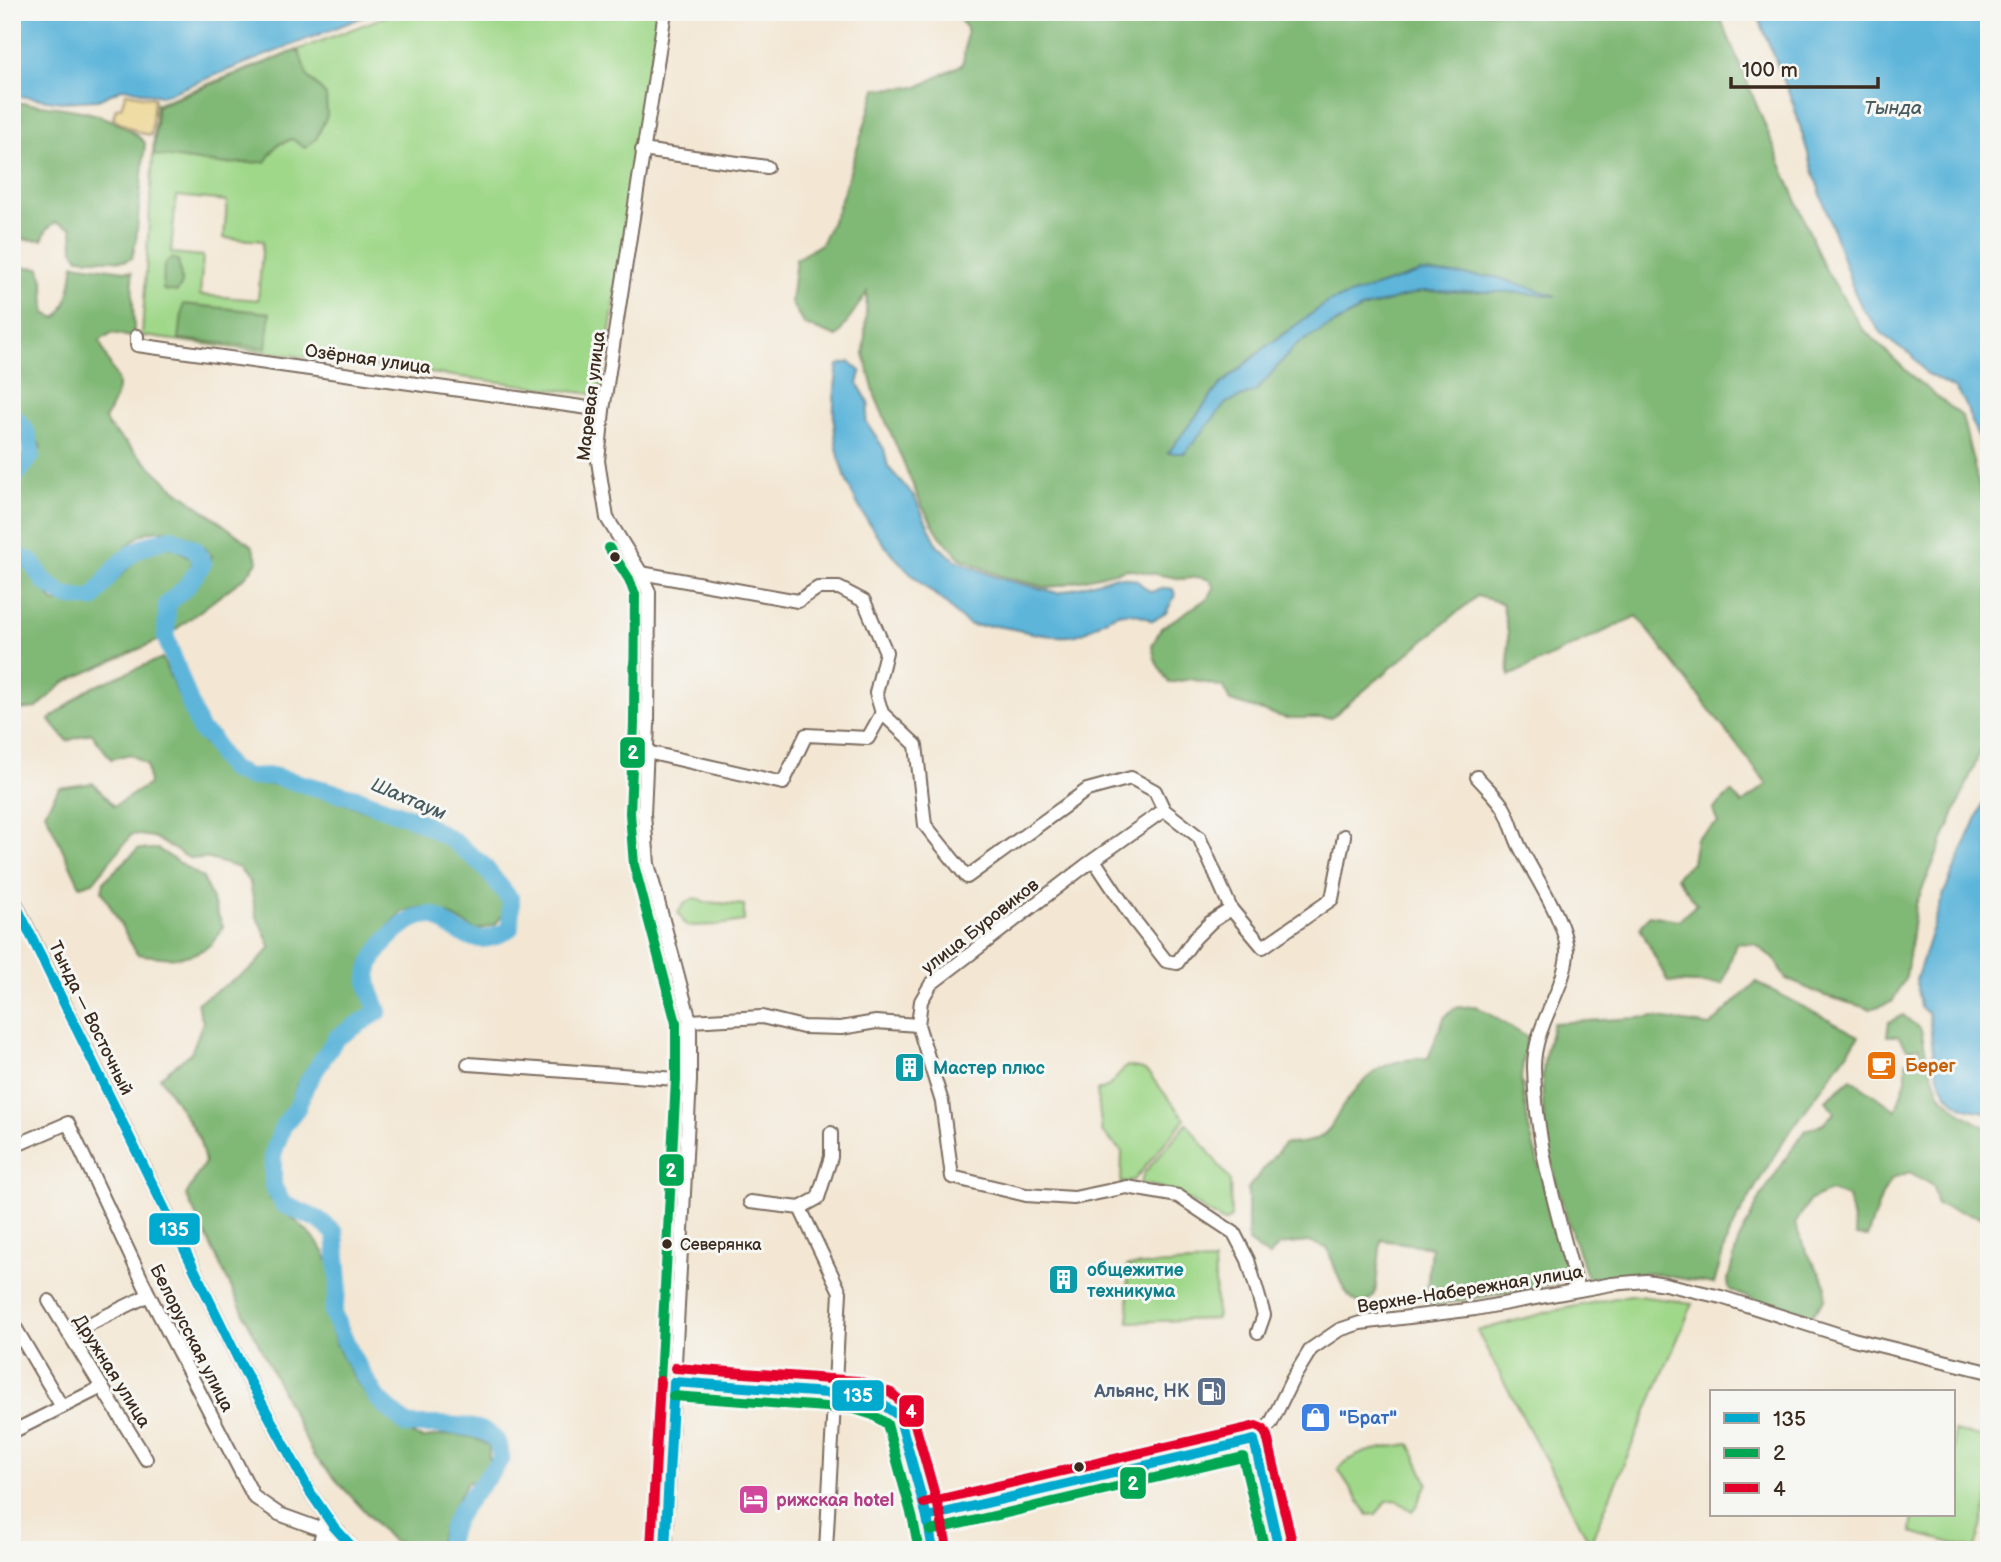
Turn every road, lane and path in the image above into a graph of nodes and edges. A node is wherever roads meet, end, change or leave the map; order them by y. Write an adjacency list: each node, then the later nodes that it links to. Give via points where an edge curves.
1 (665, 12): 2 (street, Маревая улица)
2 (642, 150): 3 (street); 5 (street, Маревая улица)
3 (766, 167)
4 (137, 336): 5 (street, Озёрная улица, via 137,345)
5 (603, 410): 6 (street, Маревая улица, via 598,461 607,519)
6 (641, 573): 7 (street, via 797,601 818,588 839,587 864,601 886,652 876,693); 8 (street, Маревая улица, via 649,593)
7 (882, 713): 8 (street, via 868,738 806,735 783,783); 10 (street, via 916,745 925,825 967,877 1087,790 1131,778 1155,791)
8 (647, 752): 15 (street, Маревая улица, via 644,814 648,864)
9 (1478, 777): 23 (street, via 1503,807 1557,916 1567,953 1561,983 1543,1020 1534,1062 1536,1115 1546,1171)
10 (1164, 810): 12 (street, улица Буровиков); 14 (street, via 1199,837)
11 (1344, 836): 14 (street, via 1332,899 1263,947)
12 (1094, 860): 14 (street, via 1166,961 1177,962 1211,922); 16 (street, улица Буровиков, via 931,984 920,1001)
13 (12, 896): 37 (street, Тында — Восточный, via 185,1254)
14 (1231, 909)
15 (690, 1021): 16 (street, via 762,1017 803,1027 842,1028 876,1022); 18 (street, Маревая улица)
16 (918, 1025): 27 (street, via 942,1102 952,1177 1027,1195 1074,1198 1127,1187 1178,1196 1234,1233 1248,1260 1264,1315)
17 (468, 1064): 18 (street)
18 (690, 1080): 30 (street, Маревая улица)
19 (831, 1132): 22 (street, via 831,1157 818,1198)
20 (12, 1147): 24 (street, Белорусская улица, via 68,1123)
21 (750, 1202): 22 (street)
22 (800, 1209): 32 (street, via 840,1292)
23 (1578, 1290): 29 (street, Верхне-Набережная улица, via 1646,1281 1665,1284 1853,1339); 35 (street, Верхне-Набережная улица, via 1339,1329 1311,1349 1271,1423)
24 (149, 1295): 28 (street); 39 (street, Белорусская улица, via 254,1497 279,1514)
25 (49, 1301): 28 (street, Дружная улица)
26 (12, 1322): 33 (street)
27 (1258, 1332)
28 (69, 1334): 31 (street, Дружная улица)
29 (1989, 1372)
30 (674, 1382): 32 (street); 42 (street, Маревая улица)
31 (102, 1387): 33 (street); 36 (street, Дружная улица)
32 (835, 1393): 38 (street, via 873,1399 899,1416); 43 (street)
33 (62, 1407): 34 (street)
34 (12, 1432)
35 (1254, 1440): 38 (street); 45 (street)
36 (146, 1459)
37 (310, 1492): 39 (street); 41 (street)
38 (927, 1517): 44 (street)
39 (323, 1530): 40 (street); 41 (street, Белорусская улица)
40 (318, 1550)
41 (354, 1550)
42 (665, 1550)
43 (826, 1550)
44 (933, 1550)
45 (1279, 1550)

